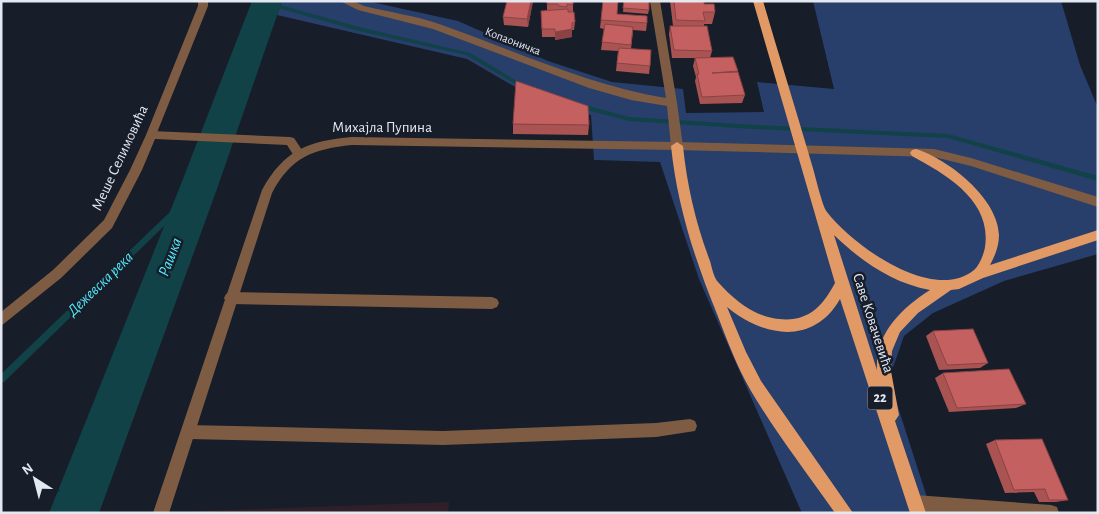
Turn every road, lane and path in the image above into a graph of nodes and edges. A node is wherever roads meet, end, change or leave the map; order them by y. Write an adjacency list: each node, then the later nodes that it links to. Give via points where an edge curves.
1 (203, 1): 6 (street, Меше Селимовића)
2 (344, 1): 5 (street, Копаоничка, via 436,26 593,85)
3 (655, 1): 5 (street)
4 (758, 1): 11 (main road, Саве Ковачевића / 22)
5 (672, 103): 7 (street)
6 (151, 135): 8 (street, via 290,141); 19 (street, Меше Селимовића, via 108,224 57,274)
7 (676, 146): 8 (street, Михајла Пупина, via 352,141 329,142); 9 (street, Михајла Пупина); 14 (main road, via 686,208)
8 (298, 153): 17 (street, Михајла Пупина, via 274,176 266,193)
9 (916, 153): 10 (street, Михајла Пупина, via 934,153 971,162); 13 (main road, via 964,182 986,211 992,231 992,249)
10 (1098, 202)
11 (820, 211): 15 (main road, Саве Ковачевића / 22); 16 (main road, via 842,236 874,262 916,281)
12 (1098, 235): 13 (main road)
13 (979, 274): 16 (main road, via 965,283)
14 (710, 281): 15 (main road, via 751,319 777,327 804,324 822,315); 25 (main road, via 755,383)
15 (842, 284): 22 (main road, Саве Ковачевића / 22)
16 (946, 287): 22 (main road, via 900,321 886,348 884,364)
17 (232, 298): 18 (street); 21 (street, Михајла Пупина)
18 (492, 304)
19 (1, 320)
20 (690, 426): 21 (street, via 443,438)
21 (188, 432): 24 (street, Михајла Пупина)
22 (897, 448): 23 (main road, Саве Ковачевића / 22)
23 (917, 508): 26 (street)
24 (162, 513)
25 (845, 513)
26 (1051, 513)

